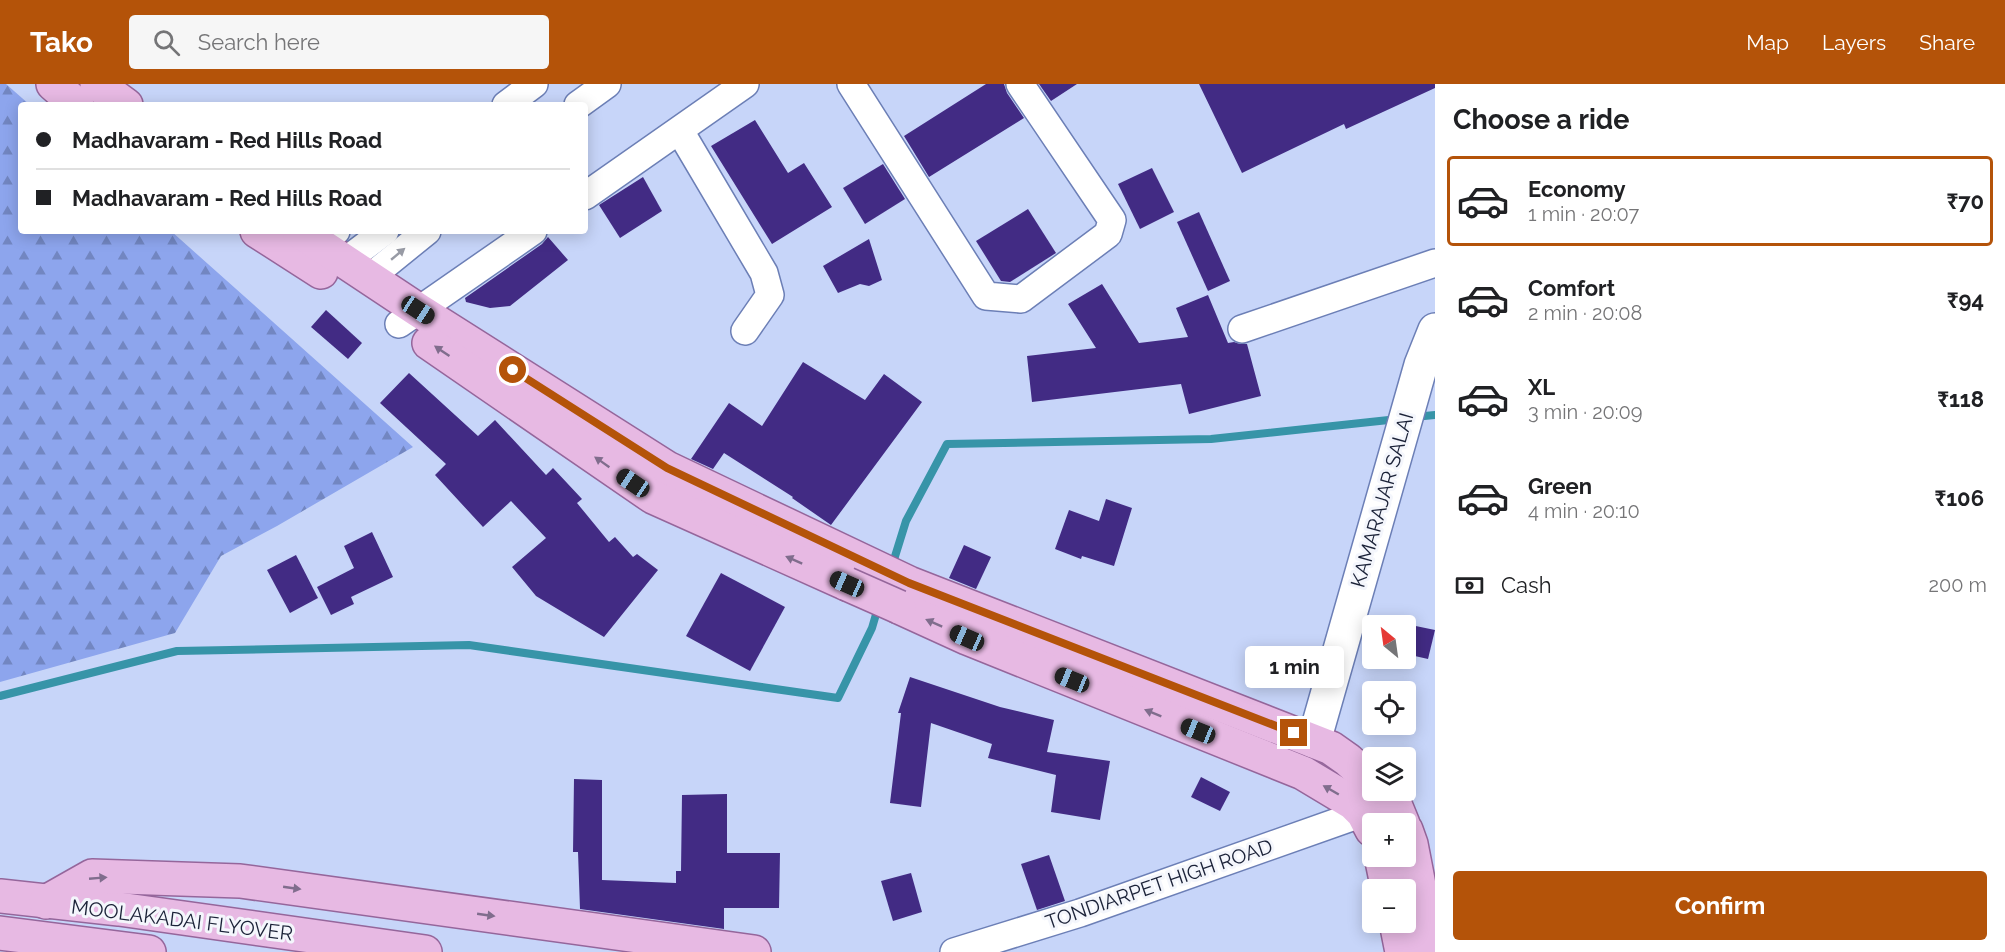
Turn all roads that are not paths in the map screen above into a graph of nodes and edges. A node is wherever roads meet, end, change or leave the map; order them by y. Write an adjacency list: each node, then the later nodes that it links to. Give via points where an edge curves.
1 (53, 84): 8 (main road)
2 (97, 84): 9 (main road)
3 (534, 84): 10 (street)
4 (607, 84): 11 (street)
5 (745, 84): 12 (street)
6 (851, 84): 7 (street, via 986,296 1021,299 1108,234 1112,220)
7 (1020, 84)
8 (73, 102)
9 (122, 102)
10 (510, 102)
11 (582, 102)
12 (680, 131): 13 (street); 23 (street, via 764,273 770,295)
13 (588, 194)
14 (262, 234): 20 (main road)
15 (376, 234): 18 (street)
16 (411, 234): 18 (street, one-way to 16)
17 (529, 234): 20 (street)
18 (333, 249): 20 (main road)
19 (1435, 264): 21 (street)
20 (409, 317): 24 (main road, bridge, via 653,497)
21 (1242, 329)
22 (1435, 330): 25 (street, KAMARAJAR SALAI, via 1421,365)
23 (745, 331)
24 (904, 595): 25 (main road); 27 (main road, one-way to 24, via 1303,773 967,638)
25 (1314, 741): 26 (main road, via 1348,759)
26 (1362, 772)
27 (1373, 811): 28 (main road, via 1394,802); 38 (street, TONDIARPET HIGH ROAD, via 1080,913)
28 (1398, 813)
29 (1415, 867): 40 (main road)
30 (0, 896): 31 (main road, MOOLAKADAI FLYOVER)
31 (46, 903): 36 (main road, MOOLAKADAI FLYOVER, via 119,909); 37 (main road, one-way to 37, via 92,876 240,881)
32 (0, 933): 34 (main road, MOOLAKADAI FLYOVER)
33 (1398, 933): 39 (main road)
34 (59, 946): 35 (main road, MOOLAKADAI FLYOVER)
35 (149, 952)
36 (425, 952)
37 (754, 952)
38 (954, 952)
39 (1402, 952)
40 (1432, 952)

